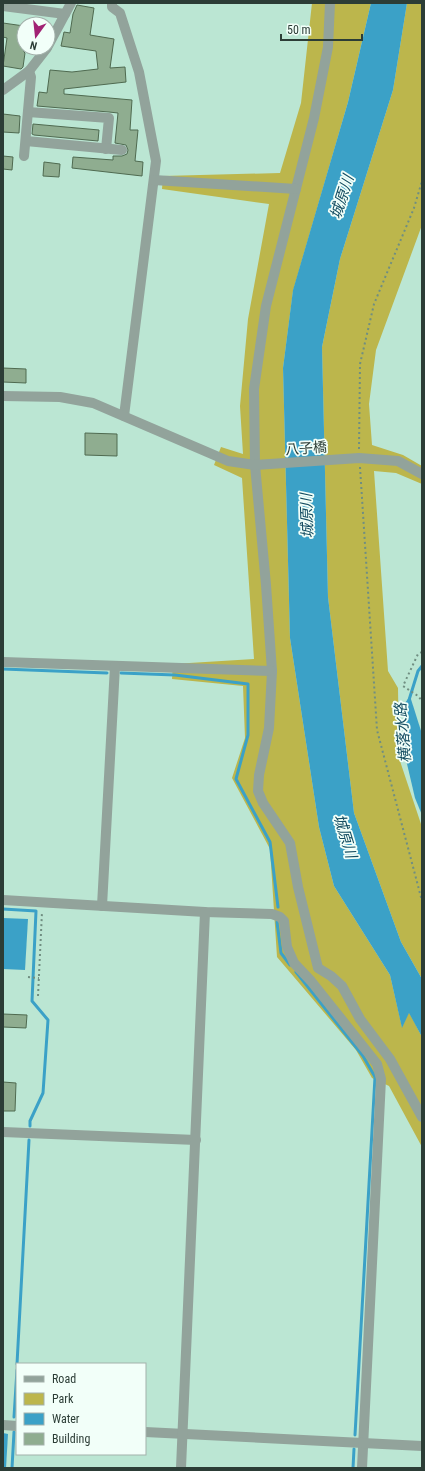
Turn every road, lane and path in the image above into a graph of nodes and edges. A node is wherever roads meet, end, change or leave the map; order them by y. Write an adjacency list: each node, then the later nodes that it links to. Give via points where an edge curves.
1 (71, 3): 5 (street)
2 (112, 3): 15 (street, via 112,7 120,13 139,72 156,161)
3 (330, 3): 17 (street, via 328,47 314,118)
4 (3, 6): 5 (street)
5 (65, 14): 6 (street)
6 (56, 30)
7 (41, 56): 8 (street)
8 (30, 71): 9 (street); 10 (street)
9 (3, 90)
10 (28, 112): 11 (street); 12 (street, via 109,118)
11 (26, 141): 12 (street); 14 (street)
12 (106, 149): 13 (street)
13 (122, 150)
14 (24, 156)
15 (154, 180): 17 (street); 19 (street)
16 (422, 181): 20 (path, via 414,208 374,304 360,364)
17 (296, 188): 21 (street, via 266,306 254,389)
18 (3, 396): 19 (street, 八子橋, via 60,397 92,403)
19 (124, 416): 21 (street, 八子橋, via 228,461)
20 (359, 458): 21 (street, 八子橋); 22 (street, 八子橋, via 398,461); 29 (path, via 377,730)
21 (255, 465): 26 (street)
22 (422, 474)
23 (422, 652): 27 (path, via 418,654 403,686)
24 (3, 662): 25 (street)
25 (115, 666): 26 (street); 31 (street)
26 (272, 671): 33 (street, via 269,728 258,775 258,791 263,803 290,842)
27 (422, 701)
28 (3, 900): 30 (street)
29 (422, 901)
30 (43, 902): 31 (street); 35 (path)
31 (102, 906): 32 (street)
32 (205, 912): 36 (street, via 272,914 280,917 284,921 287,947 294,963); 40 (street)
33 (318, 968): 36 (street); 38 (street, via 342,986 360,1019 390,1059)
34 (28, 977): 35 (path)
35 (39, 978): 37 (path)
36 (311, 981): 45 (street, via 377,1064 381,1079)
37 (38, 996)
38 (422, 1117)
39 (3, 1132): 40 (street)
40 (196, 1140): 44 (street)
41 (3, 1425): 42 (street)
42 (16, 1426)
43 (146, 1432): 44 (street)
44 (183, 1434): 45 (street); 47 (street)
45 (363, 1443): 46 (street); 48 (street)
46 (422, 1446)
47 (181, 1468)
48 (362, 1468)

